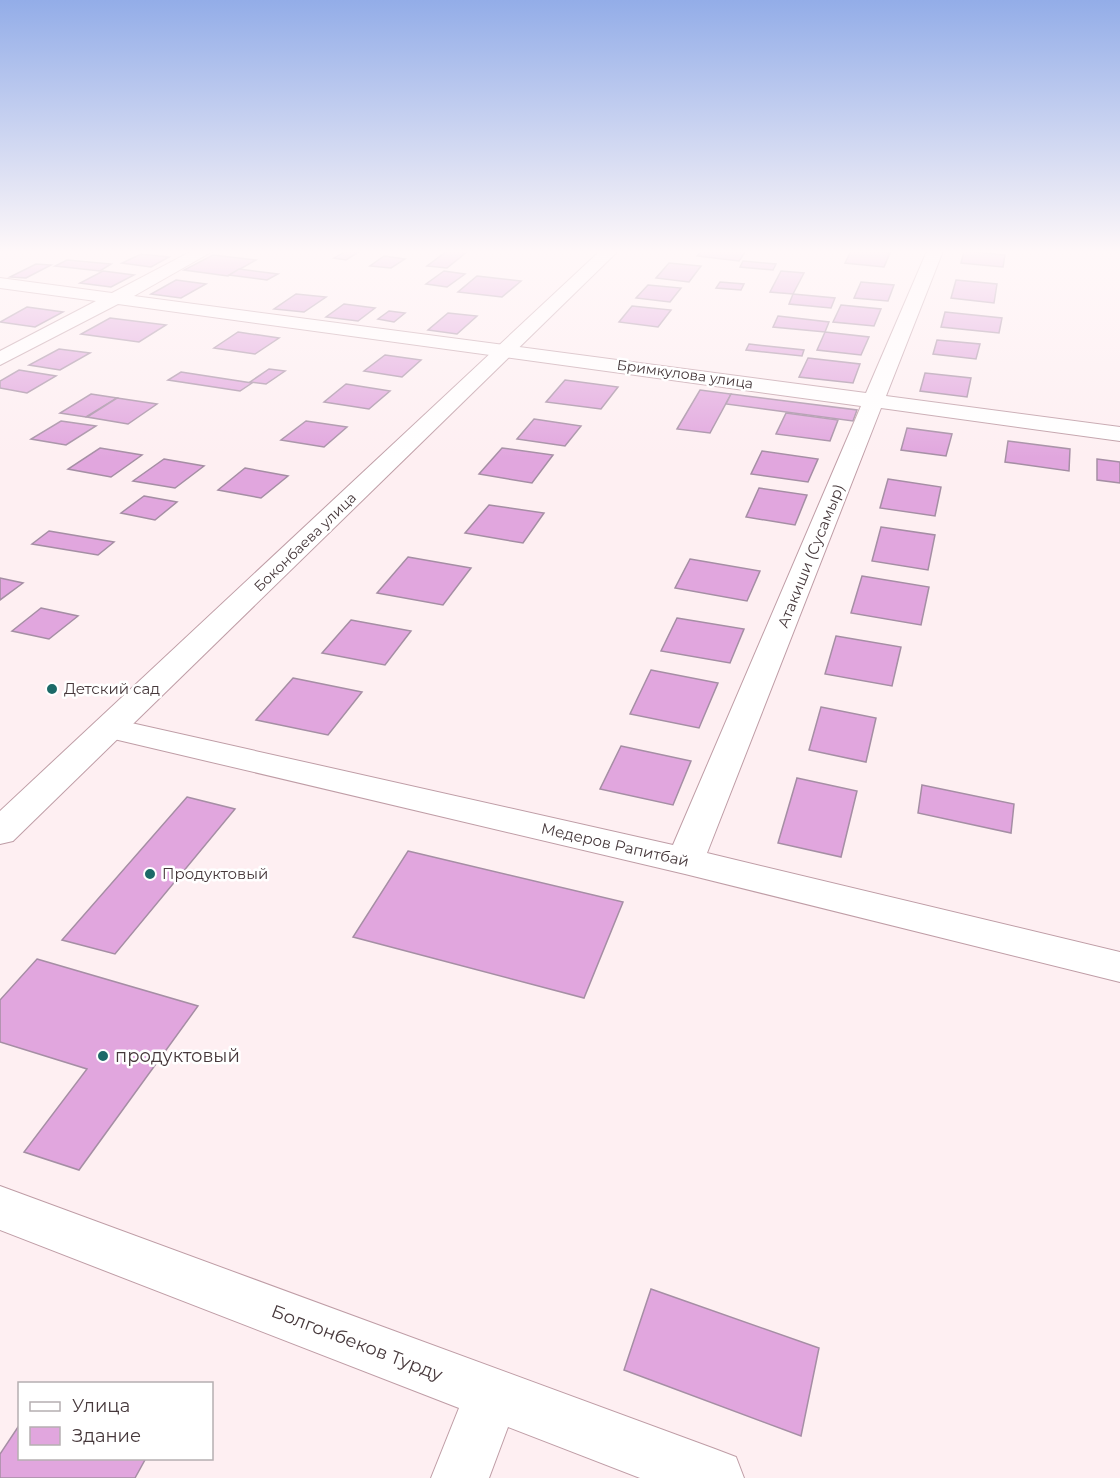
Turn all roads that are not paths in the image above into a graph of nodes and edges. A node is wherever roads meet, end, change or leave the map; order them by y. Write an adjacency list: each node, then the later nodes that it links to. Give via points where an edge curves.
1 (75, 320): 6 (street)
2 (281, 320): 5 (street, Бримкулова улица)
3 (538, 320): 5 (street, Боконбаева улица)
4 (907, 320): 7 (street, Атакиши (Сусамыр))
5 (506, 350): 7 (street, Бримкулова улица); 9 (street, Боконбаева улица)
6 (0, 359)
7 (875, 400): 8 (street, Бримкулова улица); 11 (street, Атакиши (Сусамыр))
8 (1120, 434)
9 (109, 728): 10 (street, Боконбаева улица); 11 (street, Медеров Рапитбай)
10 (0, 832)
11 (685, 861): 12 (street, Медеров Рапитбай)
12 (1120, 967)
13 (0, 1208): 14 (street, Болгонбеков Турду)
14 (492, 1394): 15 (street); 16 (street, Болгонбеков Турду)
15 (460, 1478)
16 (715, 1478)

